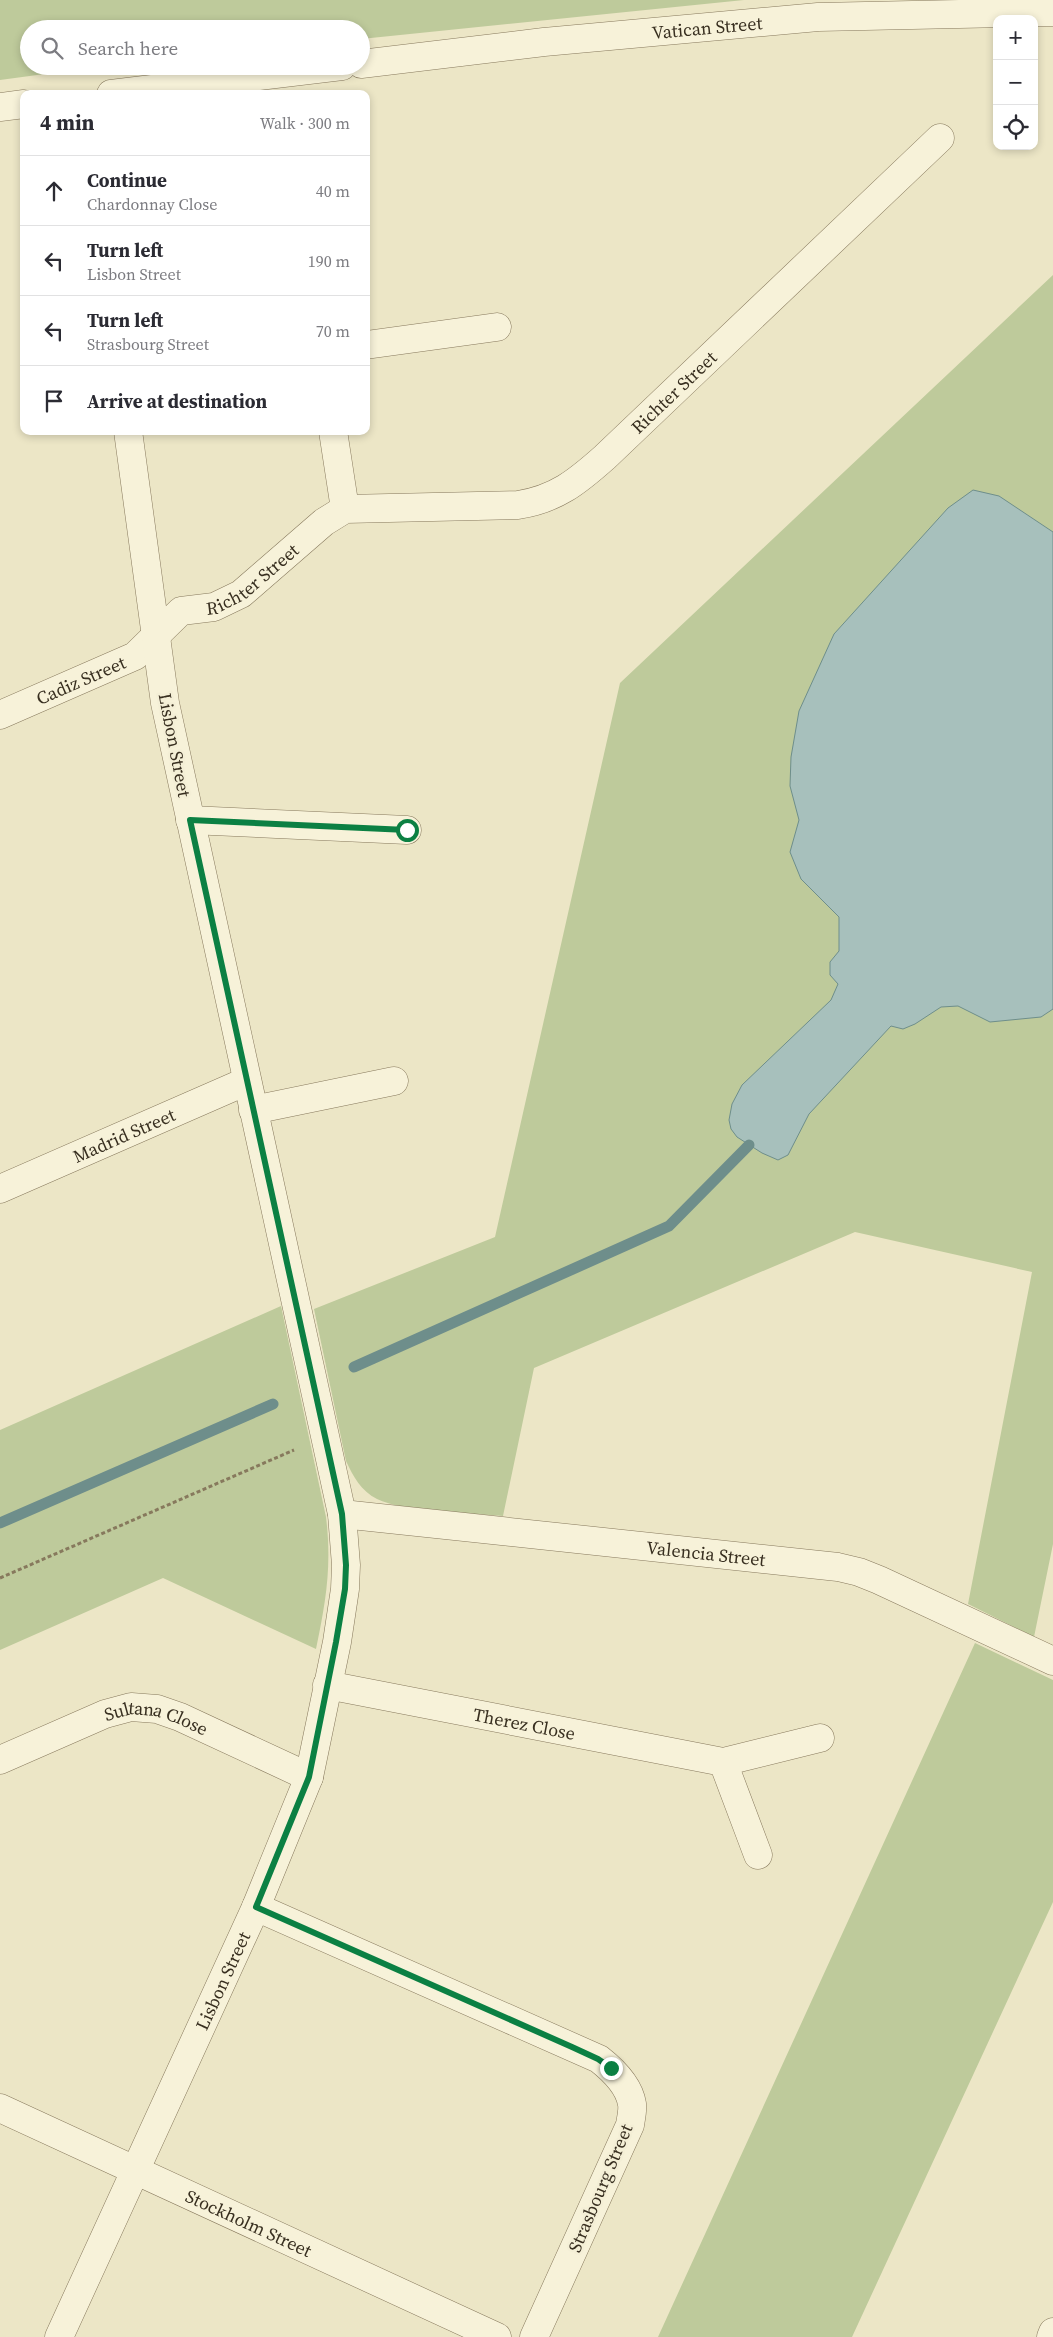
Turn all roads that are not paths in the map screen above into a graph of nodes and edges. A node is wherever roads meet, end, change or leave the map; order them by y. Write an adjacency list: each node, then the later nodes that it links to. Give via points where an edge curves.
1 (1053, 12): 2 (street, Vatican Street, via 818,17 544,42)
2 (370, 63)
3 (268, 75): 4 (street)
4 (145, 90)
5 (20, 104): 6 (street)
6 (0, 107)
7 (940, 138): 12 (street, Richter Street, via 606,457 557,494 518,505)
8 (497, 327): 9 (street)
9 (370, 344)
10 (129, 435): 13 (street, Lisbon Street)
11 (334, 435): 12 (street)
12 (345, 509): 13 (street, Richter Street, via 324,522 241,594 214,607 181,611)
13 (156, 636): 14 (street, Cadiz Street, via 135,656); 15 (street, Lisbon Street)
14 (0, 715)
15 (190, 820): 16 (street); 17 (street, Lisbon Street)
16 (407, 830)
17 (247, 1081): 19 (street, Lisbon Street); 20 (street, Madrid Street)
18 (394, 1081): 19 (street)
19 (253, 1110): 21 (street, Lisbon Street)
20 (0, 1189)
21 (342, 1514): 22 (street, Valencia Street, via 838,1567 879,1580); 23 (street, Lisbon Street, via 345,1589)
22 (1053, 1661)
23 (327, 1685): 26 (street, Therez Close); 27 (street, Lisbon Street)
24 (820, 1738): 26 (street, Therez Close)
25 (0, 1760): 27 (street, Sultana Close, via 104,1714 131,1707 157,1709 180,1717)
26 (723, 1762): 28 (street)
27 (309, 1777): 29 (street, Lisbon Street)
28 (758, 1855)
29 (256, 1907): 31 (street, Lisbon Street); 35 (street, Strasbourg Street, via 598,2059 611,2068 624,2084 632,2104 630,2124)
30 (0, 2108): 31 (street, Stockholm Street)
31 (136, 2170): 33 (street, Lisbon Street); 34 (street, Stockholm Street)
32 (1053, 2332): 36 (street)
33 (59, 2337)
34 (497, 2337)
35 (534, 2337)
36 (1051, 2337)

